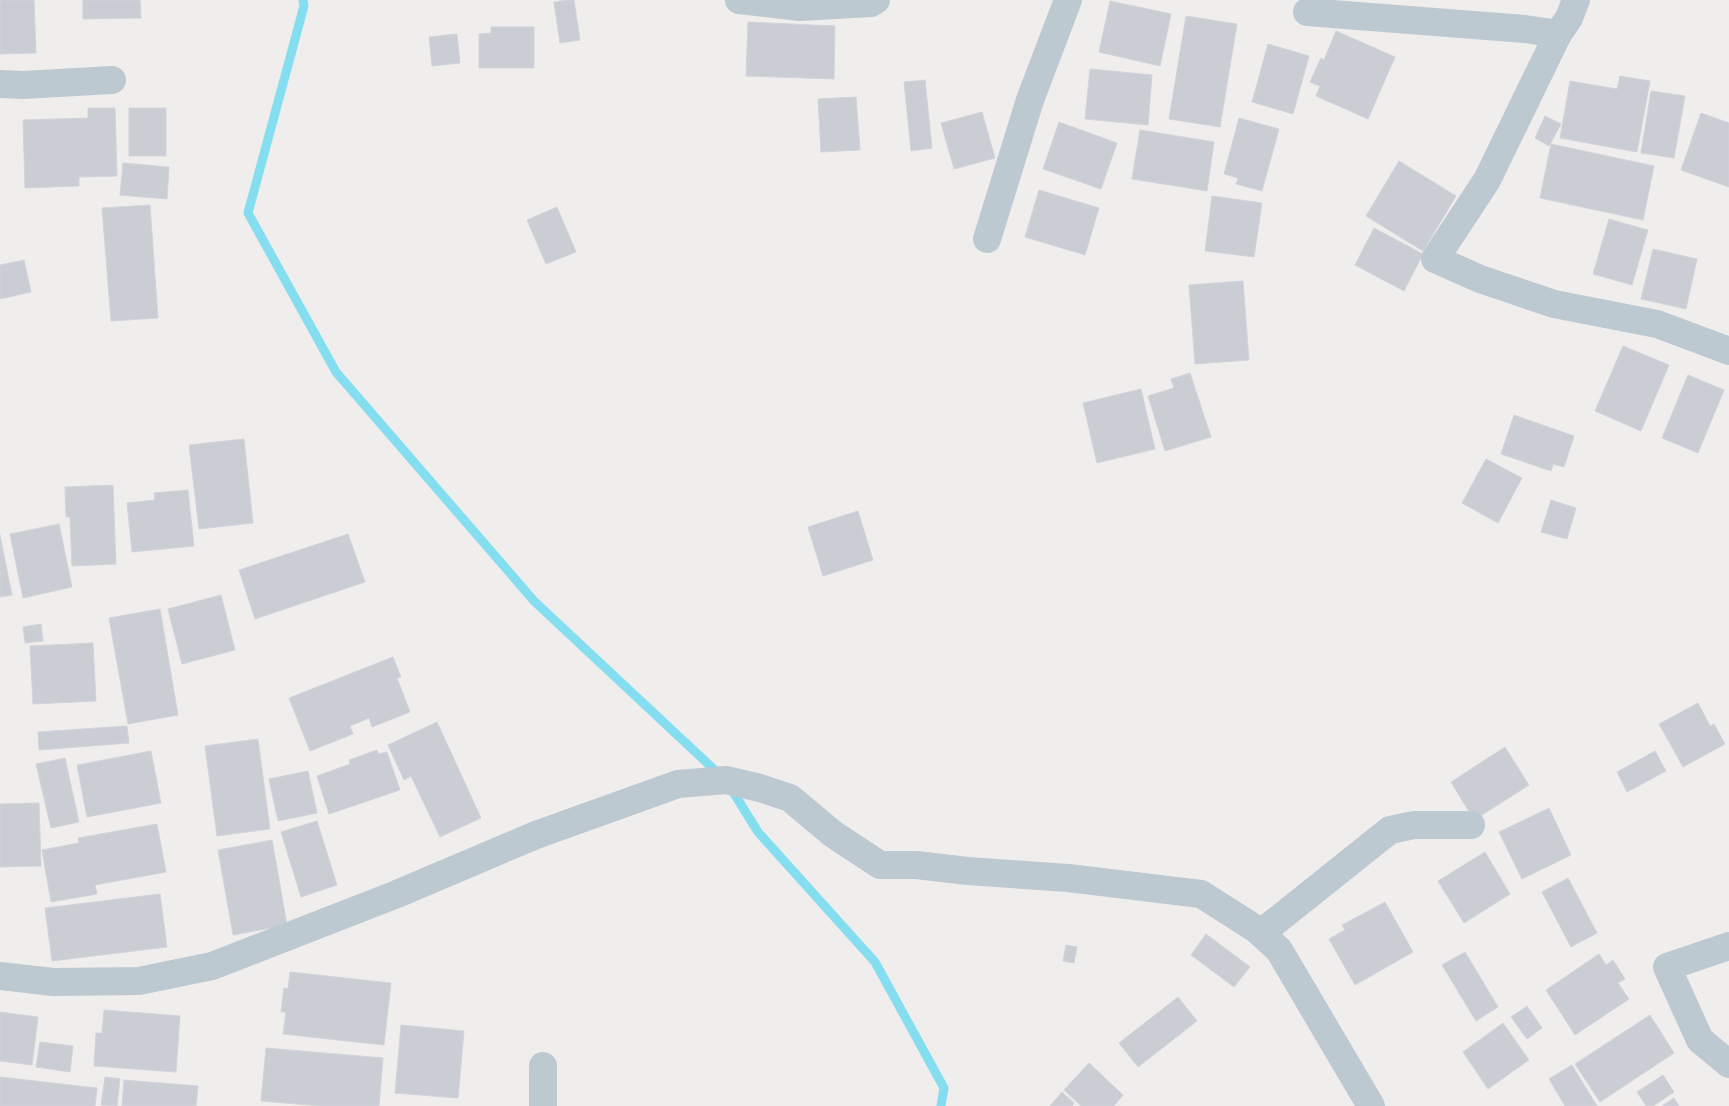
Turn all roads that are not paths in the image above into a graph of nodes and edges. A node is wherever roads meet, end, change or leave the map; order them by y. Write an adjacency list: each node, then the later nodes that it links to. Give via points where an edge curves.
1 (739, 0): 2 (street, via 800,7 871,3)
2 (876, 0)
3 (1068, 0): 9 (street, via 1030,100)
4 (1576, 0): 6 (street)
5 (1306, 12): 6 (street)
6 (1558, 34): 10 (street, via 1487,180 1435,259 1480,279 1554,304 1657,324)
7 (112, 80): 8 (street)
8 (0, 84)
9 (987, 239)
10 (1729, 351)
11 (1471, 825): 12 (street, via 1414,825 1390,830)
12 (1261, 933): 14 (street, via 1201,894 1068,878 880,864 833,834 790,798 726,780 678,784 536,835 397,894 212,966 139,981 52,982); 18 (street, via 1279,950)
13 (1729, 946): 15 (street, via 1667,967 1700,1040)
14 (0, 976)
15 (1729, 1064)
16 (543, 1066): 17 (street)
17 (543, 1106)
18 (1371, 1106)

